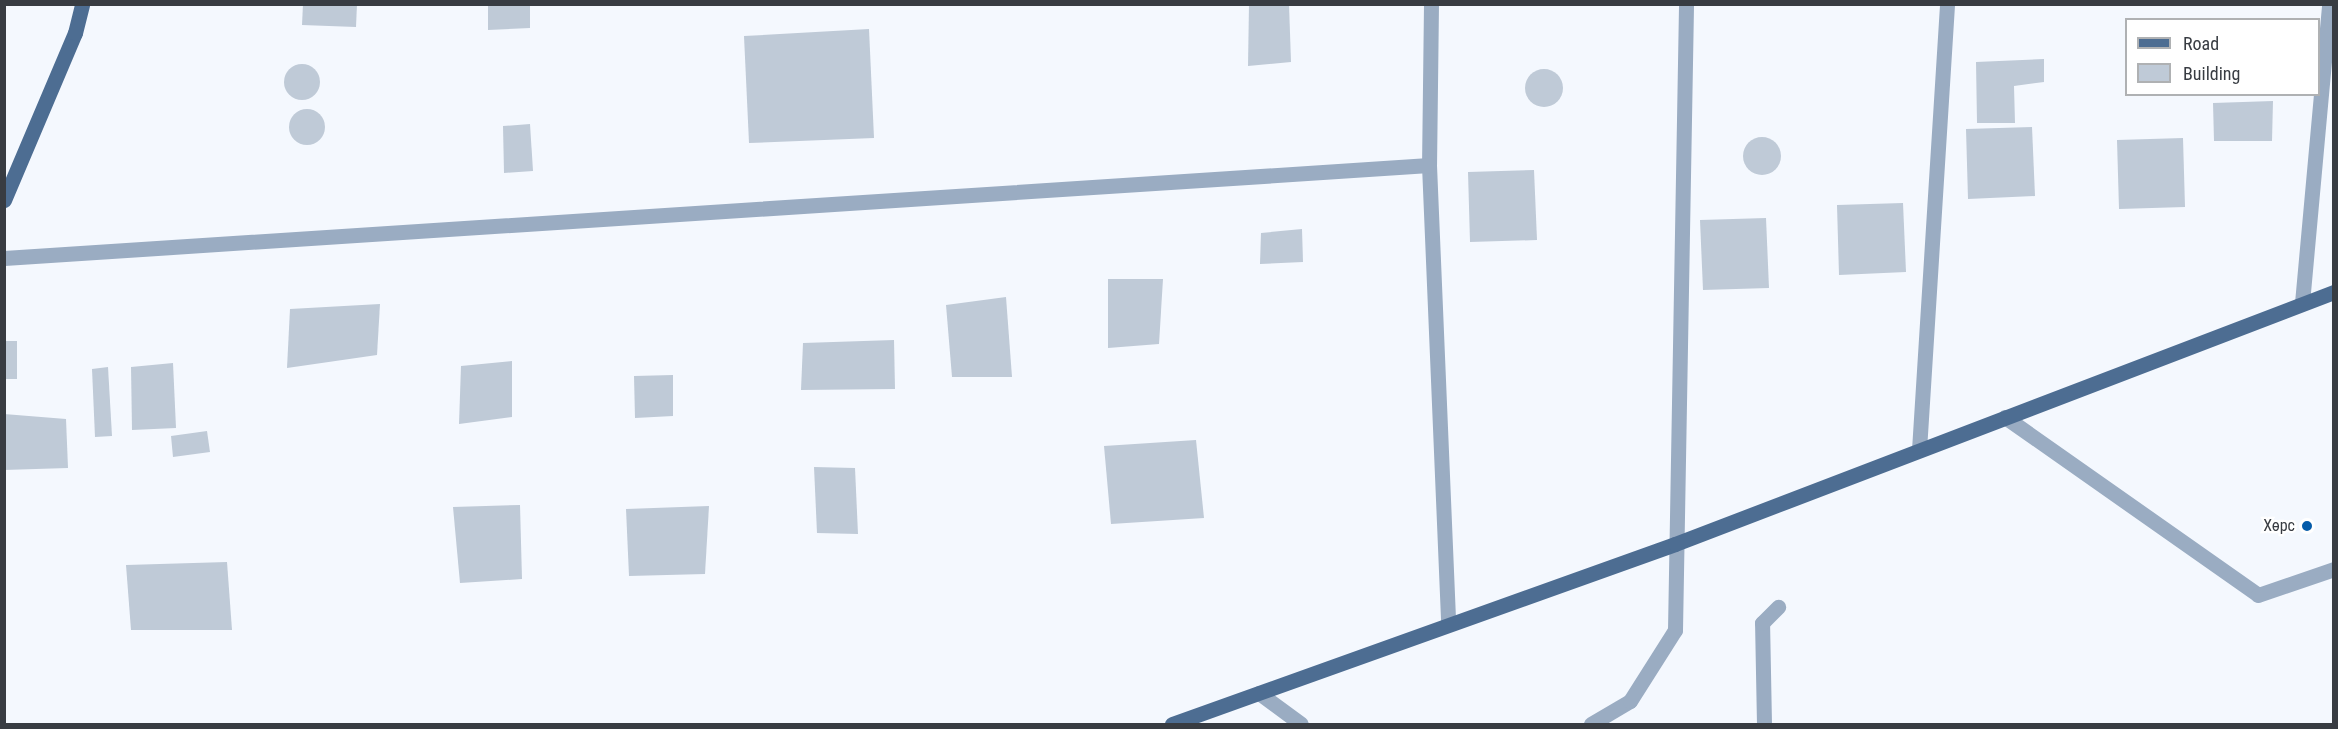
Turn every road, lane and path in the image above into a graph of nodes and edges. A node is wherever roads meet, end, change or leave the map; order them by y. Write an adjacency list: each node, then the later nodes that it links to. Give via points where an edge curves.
1 (82, 4): 7 (main road, via 75,33)
2 (1431, 4): 6 (street)
3 (1686, 4): 13 (street)
4 (1947, 4): 12 (street)
5 (2329, 4): 10 (street)
6 (1429, 165): 8 (street); 16 (street)
7 (4, 200)
8 (4, 258)
9 (2334, 292): 10 (main road)
10 (2302, 303): 11 (main road)
11 (2005, 417): 12 (main road); 14 (street, via 2258,595)
12 (1919, 450): 13 (main road)
13 (1675, 544): 16 (main road); 20 (street, via 1675,630 1630,701)
14 (2334, 569)
15 (1778, 608): 21 (street, via 1762,623)
16 (1448, 624): 17 (main road)
17 (1259, 693): 18 (main road); 19 (street)
18 (1172, 724)
19 (1300, 724)
20 (1591, 724)
21 (1764, 724)

